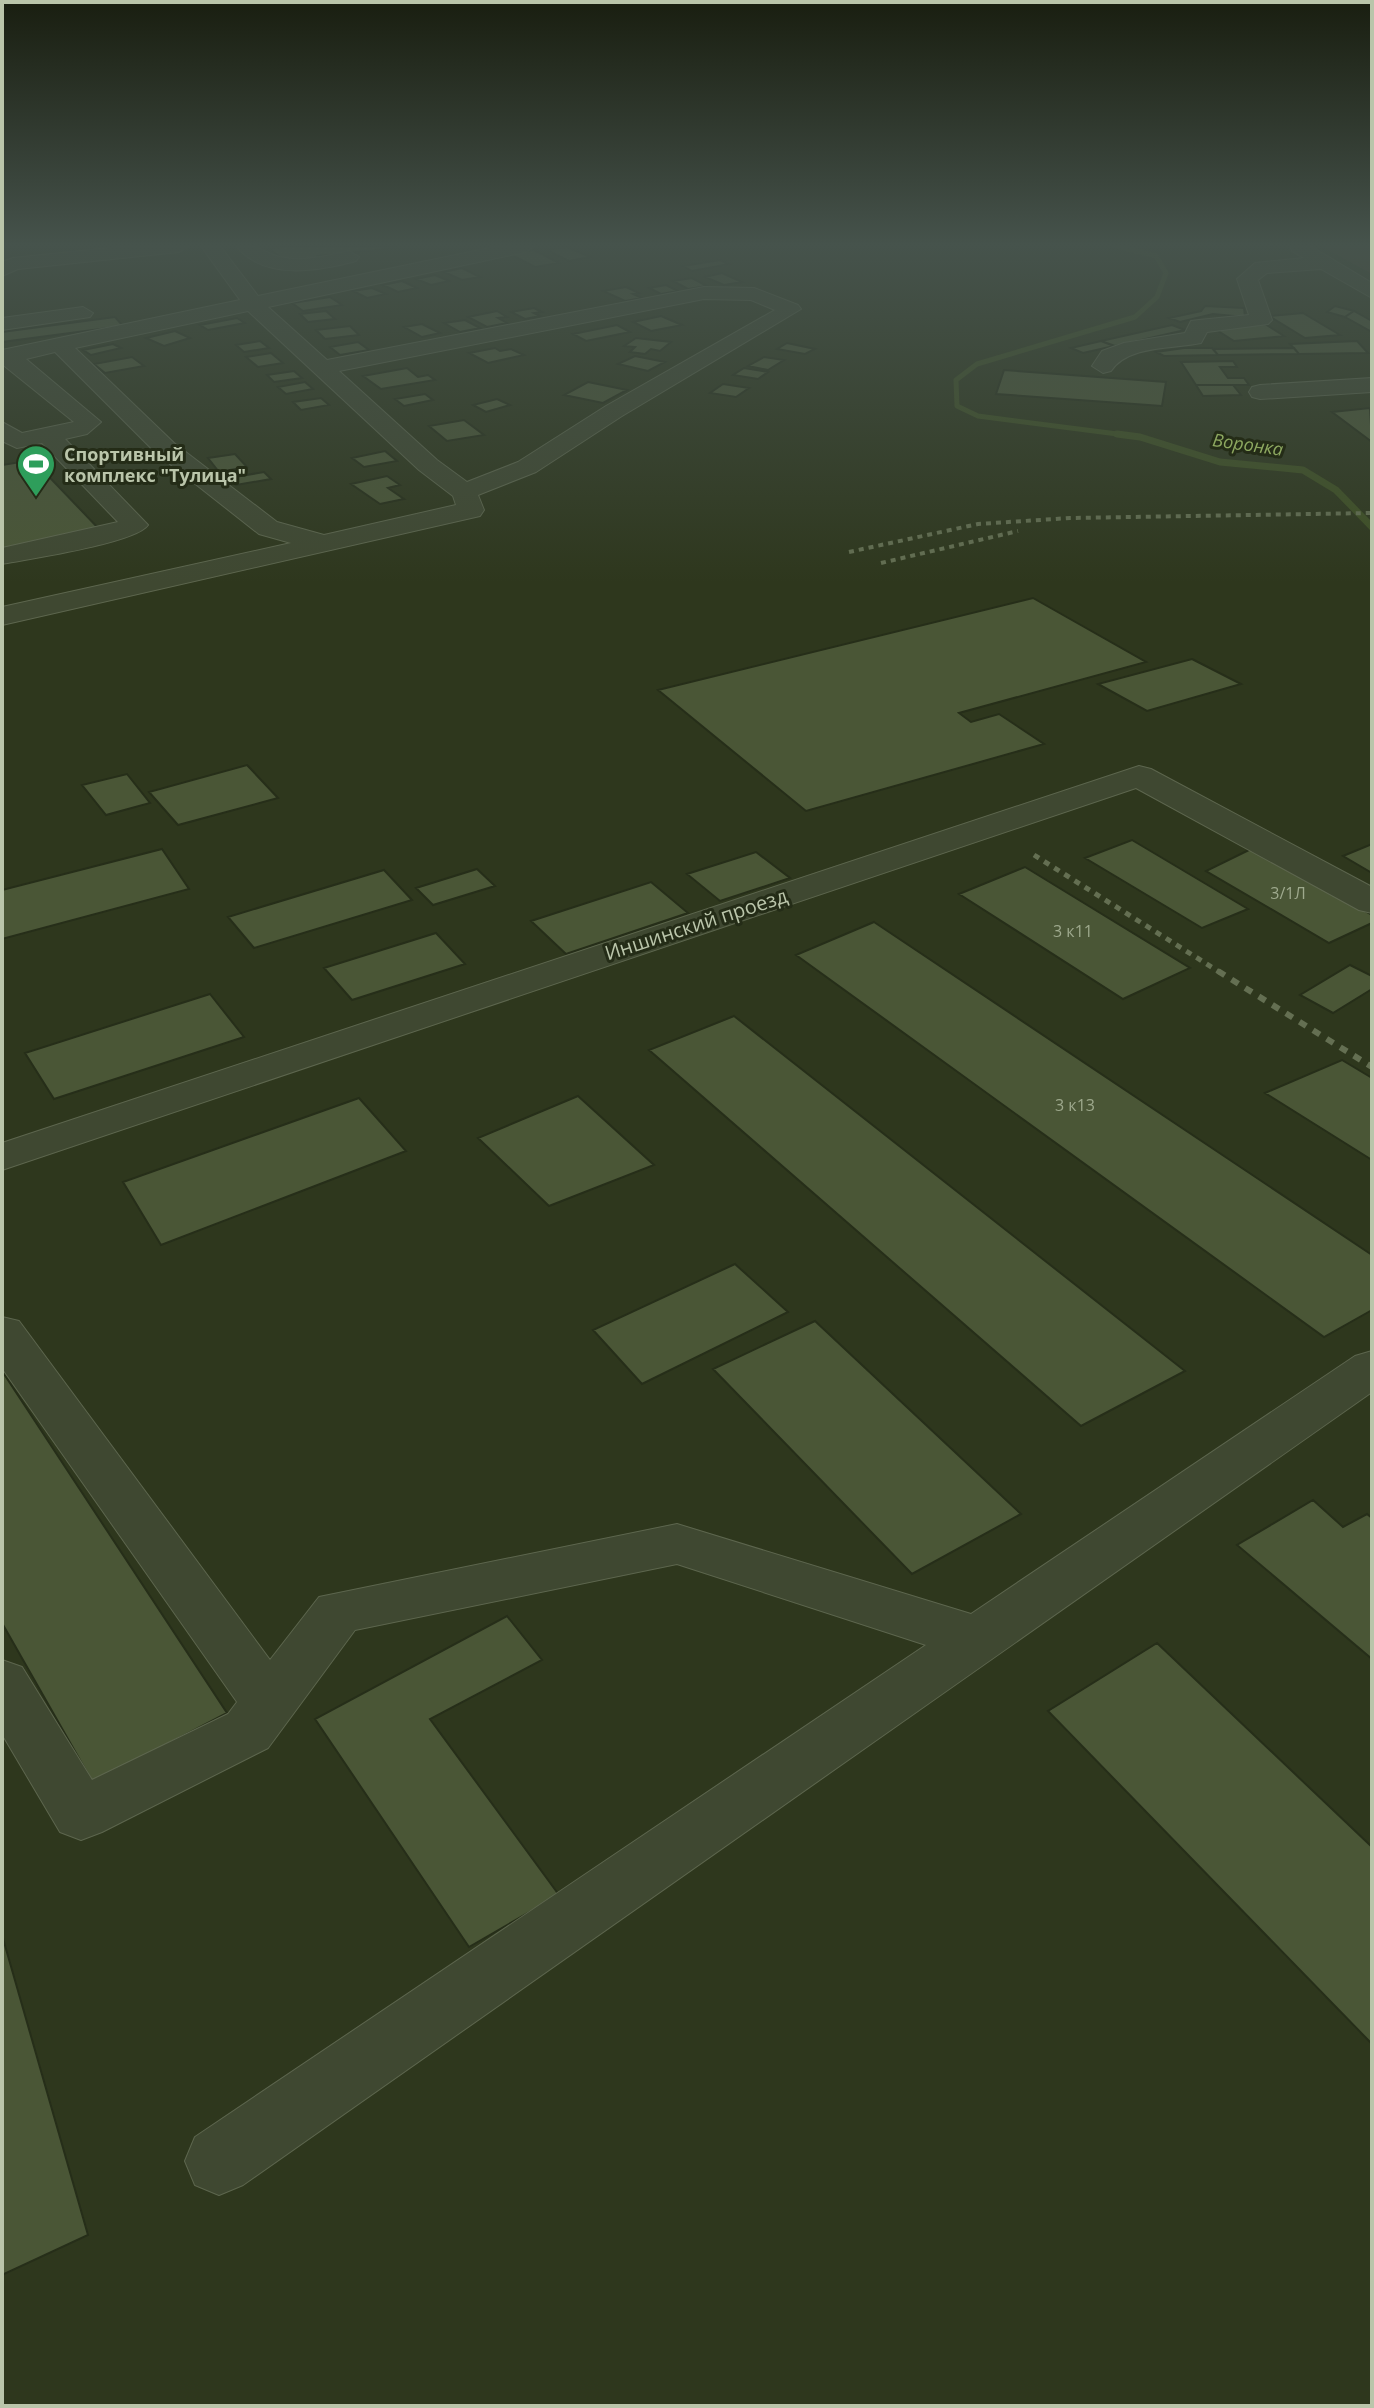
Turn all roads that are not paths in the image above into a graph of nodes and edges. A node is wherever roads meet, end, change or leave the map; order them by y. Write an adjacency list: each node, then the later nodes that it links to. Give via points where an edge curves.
1 (8, 358): 12 (street, via 89,422)
2 (74, 358): 14 (street, via 165,448 268,528)
3 (314, 358): 8 (street)
4 (368, 358): 8 (street)
5 (705, 358): 13 (street, via 527,467)
6 (1108, 358): 7 (street)
7 (1103, 366)
8 (324, 367): 13 (street)
9 (1372, 385): 10 (street)
10 (1260, 392)
11 (2, 429): 12 (street, via 15,441)
12 (48, 436): 15 (street, via 135,525)
13 (464, 492): 14 (street, via 471,510)
14 (326, 544): 16 (street)
15 (2, 556)
16 (2, 616)
17 (1372, 902): 18 (street, Иншинский проезд, via 1139,776)
18 (2, 1157)
19 (2, 1333): 23 (street)
20 (1372, 1368): 21 (street)
21 (978, 1639): 23 (street, via 677,1544 338,1612); 24 (street)
22 (2, 1683): 23 (street, via 81,1814 248,1731)
23 (269, 1703)
24 (219, 2161)

